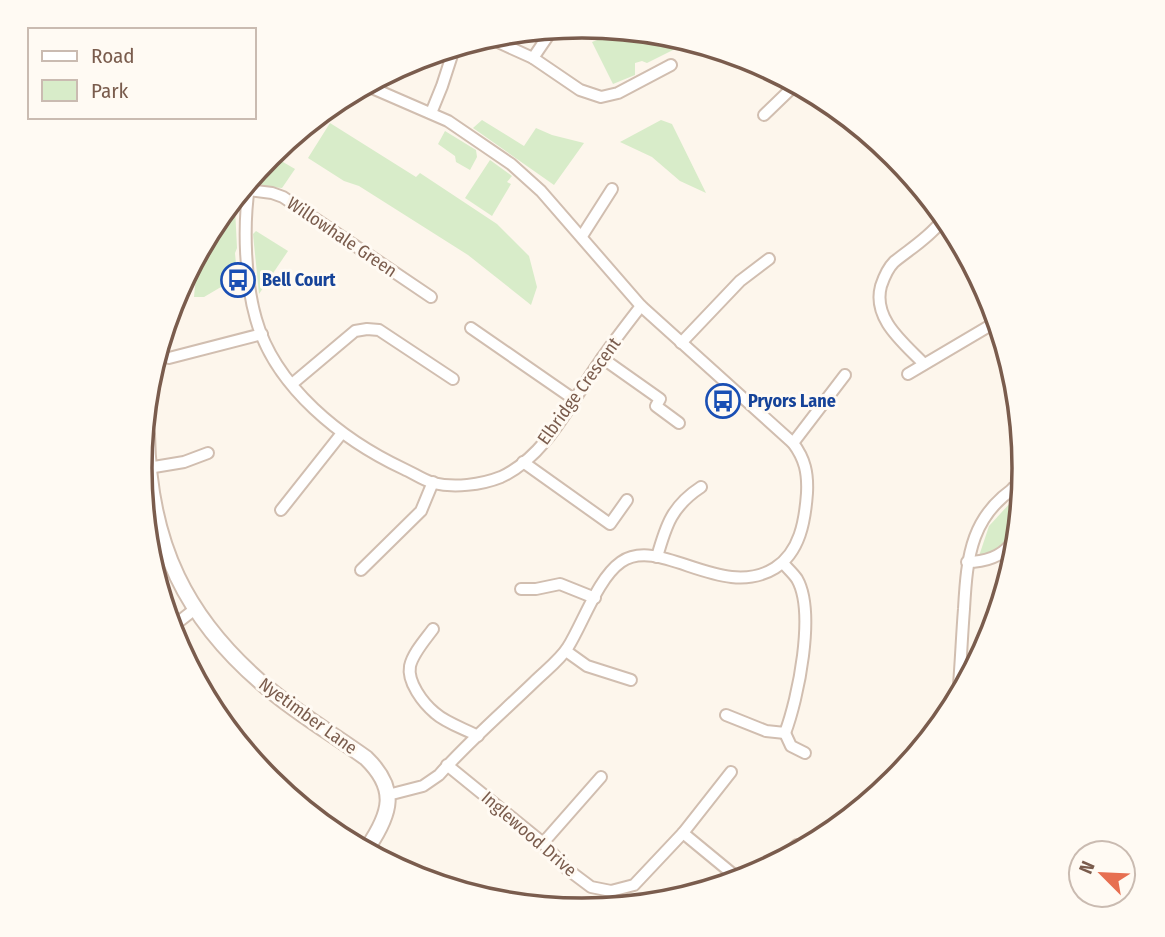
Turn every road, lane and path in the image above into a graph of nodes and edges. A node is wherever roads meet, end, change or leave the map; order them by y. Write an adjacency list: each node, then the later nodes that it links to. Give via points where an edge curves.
1 (545, 40): 3 (street)
2 (506, 46): 3 (street)
3 (533, 58): 5 (street, via 580,90 601,97)
4 (451, 59): 8 (street)
5 (671, 65)
6 (378, 91): 8 (street)
7 (789, 91): 9 (street)
8 (430, 113): 14 (street, via 511,164)
9 (764, 115)
10 (612, 188): 14 (street)
11 (255, 190): 16 (street, Willowhale Green, via 283,197)
12 (249, 198): 20 (street, Elbridge Crescent, via 247,258)
13 (937, 226): 24 (street, via 889,268 880,290 886,322)
14 (582, 236): 17 (street)
15 (769, 259): 21 (street, via 740,281)
16 (431, 297)
17 (641, 306): 21 (street); 23 (street, Elbridge Crescent)
18 (989, 326): 24 (street)
19 (471, 328): 29 (street)
20 (262, 334): 22 (street); 28 (street, Elbridge Crescent, via 274,361)
21 (681, 343): 32 (street)
22 (169, 358)
23 (602, 358): 29 (street, Elbridge Crescent); 30 (street, via 660,399 656,406)
24 (924, 364): 25 (street)
25 (908, 374)
26 (845, 375): 32 (street)
27 (453, 379): 28 (street, via 379,330 367,329 355,331)
28 (292, 384): 31 (street, Elbridge Crescent)
29 (575, 400): 34 (street, Elbridge Crescent)
30 (679, 423)
31 (342, 433): 36 (street, Elbridge Crescent); 41 (street)
32 (793, 443): 45 (street, via 808,479 802,528 793,552)
33 (208, 453): 35 (street)
34 (523, 462): 36 (street, Elbridge Crescent, via 502,476 475,484); 39 (street, via 610,524)
35 (152, 467)
36 (433, 482): 46 (street, via 421,511)
37 (701, 487): 43 (street, via 684,498 672,514)
38 (1012, 489): 44 (street, via 983,519)
39 (627, 500)
40 (154, 506): 49 (street, Nyetimber Lane, via 167,555)
41 (281, 510)
42 (1004, 550): 44 (street, via 998,556)
43 (657, 557): 45 (street, via 748,579); 48 (street, via 643,555 621,562)
44 (967, 562): 53 (street)
45 (783, 563): 56 (street, via 797,580 806,614 799,680)
46 (361, 570)
47 (521, 589): 48 (street, via 561,584)
48 (595, 598): 52 (street)
49 (195, 609): 50 (street); 62 (street, Nyetimber Lane, via 269,689 378,769)
50 (180, 621)
51 (433, 629): 57 (street, via 415,655 410,678 436,714)
52 (566, 651): 54 (street, via 587,666); 57 (street)
53 (961, 673)
54 (631, 680)
55 (726, 715): 56 (street, via 766,731)
56 (785, 733): 58 (street, via 792,746)
57 (478, 736): 59 (street)
58 (805, 753)
59 (447, 765): 62 (street, via 423,786); 65 (street, Inglewood Drive)
60 (732, 772): 63 (street, Inglewood Drive)
61 (601, 777): 65 (street)
62 (388, 795): 64 (street, via 382,826)
63 (683, 833): 65 (street, Inglewood Drive, via 634,885 611,891 591,887); 66 (street)
64 (371, 843)
65 (543, 843)
66 (731, 872)

